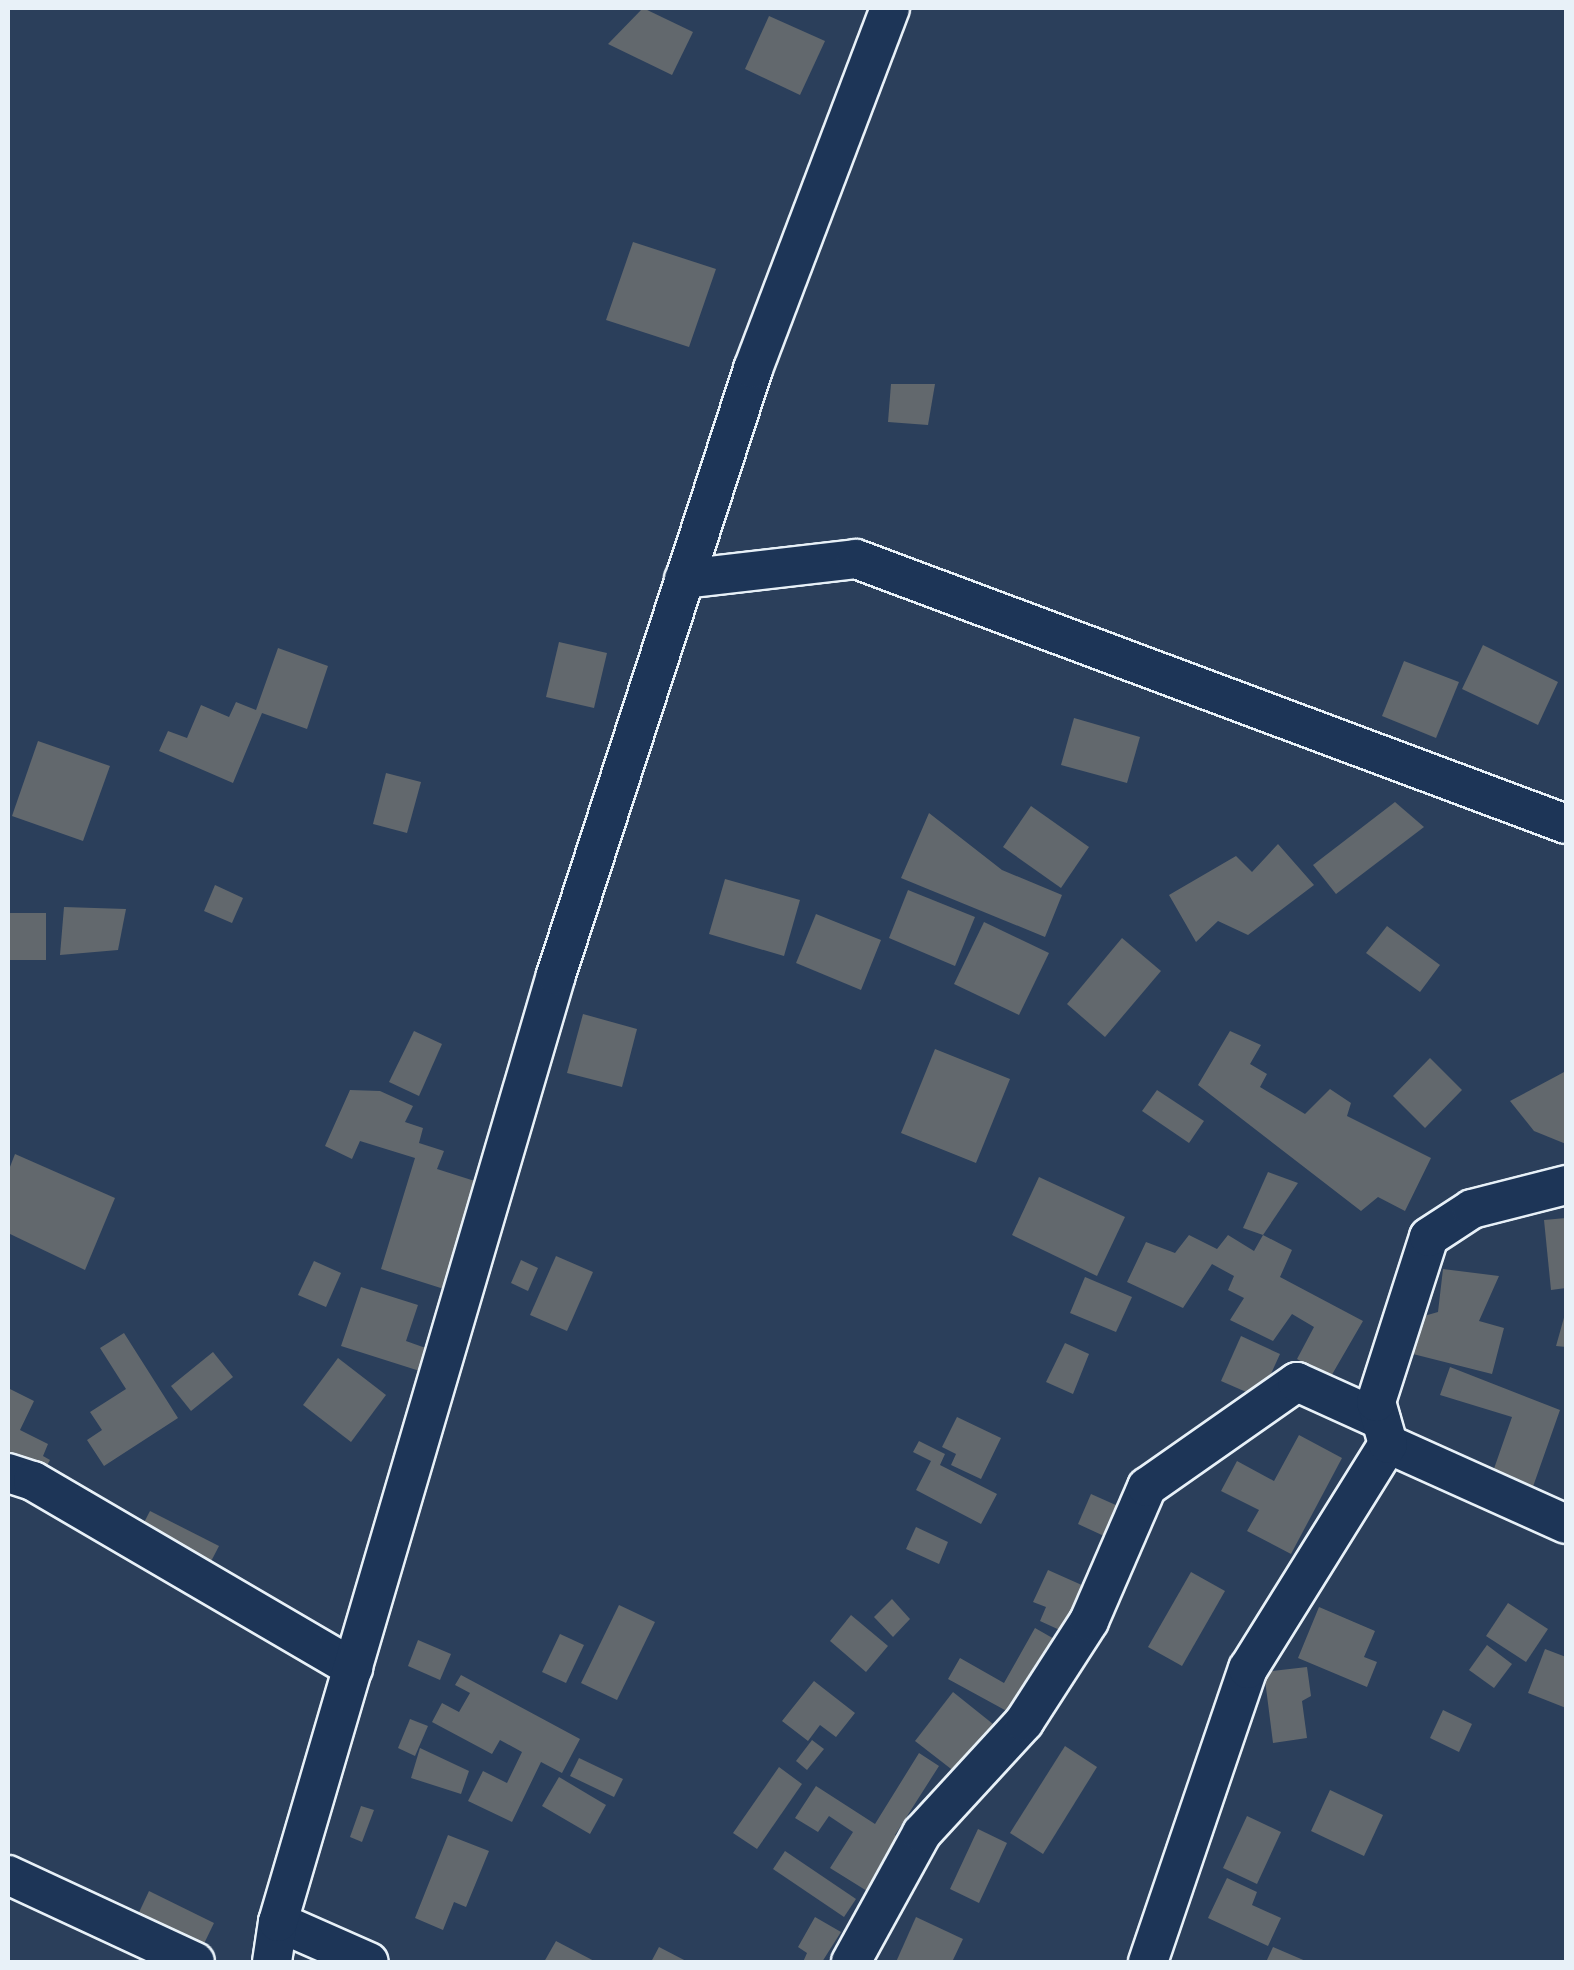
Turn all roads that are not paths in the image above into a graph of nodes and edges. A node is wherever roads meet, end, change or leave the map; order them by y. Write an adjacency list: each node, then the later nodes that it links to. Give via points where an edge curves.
1 (890, 8): 2 (street, via 752,369)
2 (684, 580): 3 (street, via 856,558); 8 (street, via 556,975)
3 (1566, 824)
4 (1566, 1184): 5 (street, via 1472,1208 1430,1237 1386,1356 1376,1402)
5 (1385, 1432): 7 (street); 14 (street, via 1297,1382 1147,1487 1088,1621 1024,1722 922,1834); 15 (street, via 1248,1669)
6 (8, 1473): 8 (street, via 34,1481)
7 (1566, 1524)
8 (352, 1668): 10 (street)
9 (8, 1876): 11 (street)
10 (278, 1922): 12 (street); 13 (street)
11 (196, 1962)
12 (272, 1962)
13 (369, 1962)
14 (851, 1962)
15 (1148, 1962)

